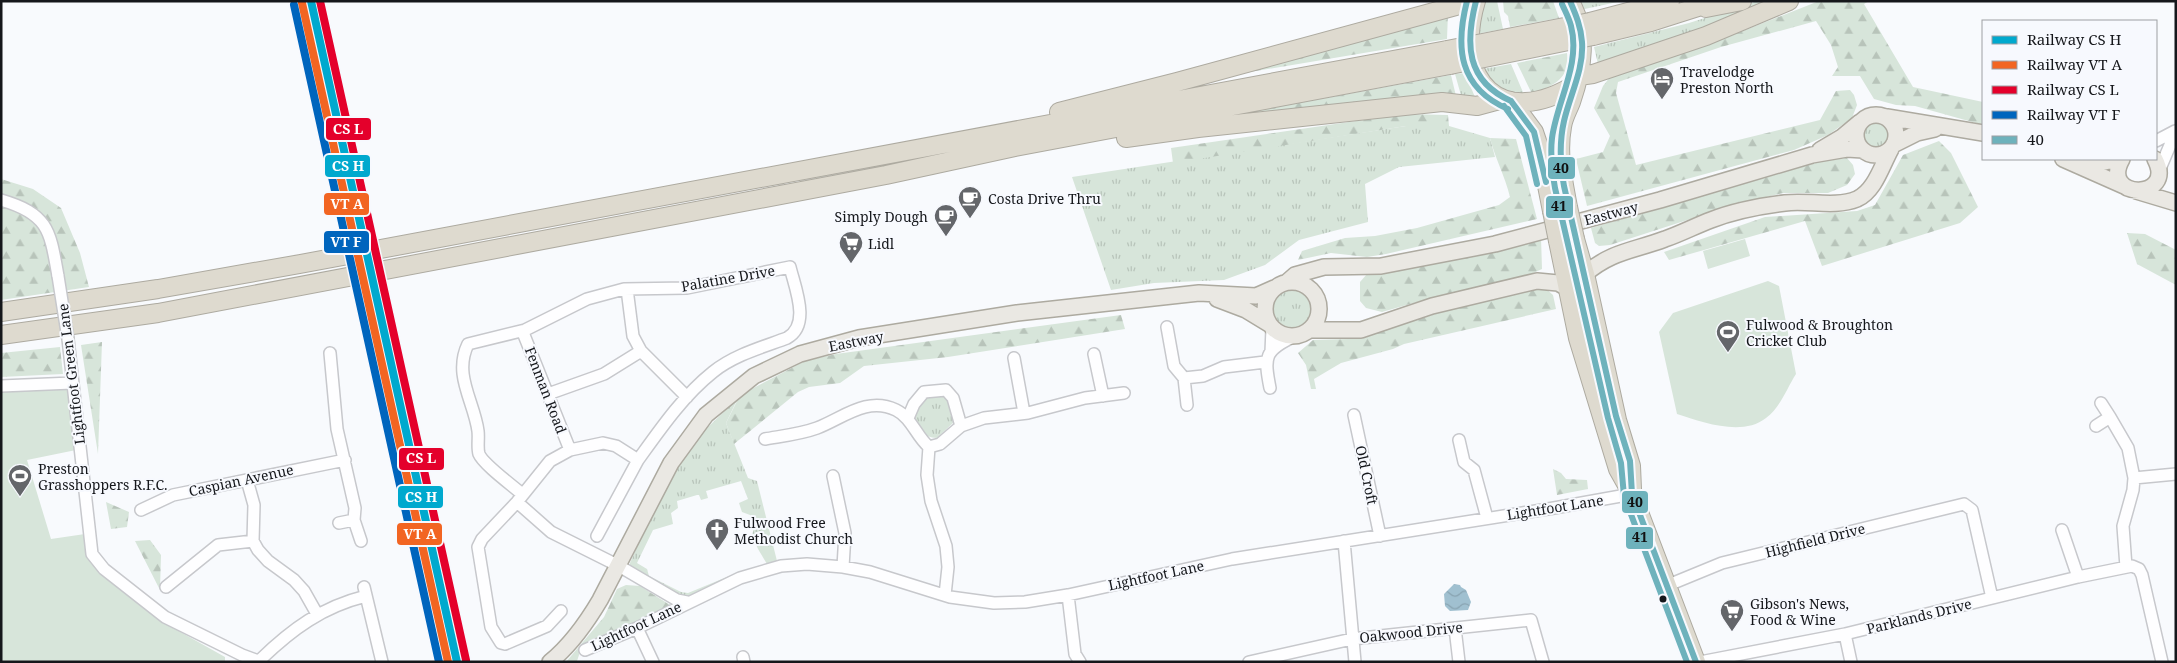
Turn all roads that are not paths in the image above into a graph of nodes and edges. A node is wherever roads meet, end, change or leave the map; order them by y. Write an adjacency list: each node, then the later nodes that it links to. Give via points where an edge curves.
1 (1475, 1): 11 (highway, via 1470,32 1473,66 1485,88); 21 (highway, via 1176,82)
2 (1570, 1): 10 (highway, via 1583,43)
3 (1670, 1): 8 (highway)
4 (1717, 1): 7 (highway)
5 (1742, 1): 7 (highway)
6 (1789, 1): 10 (highway, via 1706,36)
7 (1691, 11): 8 (highway)
8 (1591, 29): 9 (highway, bridge)
9 (1448, 57): 21 (highway); 27 (highway)
10 (1578, 80): 11 (highway, via 1551,98 1532,102); 33 (highway, via 1564,120 1560,147)
11 (1507, 100): 27 (highway, via 1477,106 1442,102 1198,128); 33 (highway, via 1534,132)
12 (1887, 117): 13 (main road, via 1872,114); 14 (main road); 18 (main road, via 1896,128)
13 (1860, 122): 19 (main road, via 1856,137); 20 (main road, Eastway)
14 (1944, 127): 16 (main road); 18 (main road, via 1917,133)
15 (2176, 131): 17 (street); 26 (street)
16 (1982, 134)
17 (2157, 140)
18 (1892, 147): 19 (main road, via 1881,154); 28 (main road)
19 (1864, 151): 20 (main road, Eastway, via 1847,149); 28 (main road, via 1873,165)
20 (1812, 155): 37 (main road, Eastway, via 1495,244 1381,266)
21 (869, 159): 45 (highway, via 300,264)
22 (2066, 160): 25 (main road)
23 (2113, 160): 25 (main road)
24 (2122, 160): 29 (main road, via 2118,174)
25 (2085, 167): 29 (main road)
26 (2158, 169): 29 (main road, via 2154,184 2148,189); 30 (main road)
27 (886, 175): 51 (highway, via 158,313)
28 (1874, 182): 35 (main road, via 1867,193 1857,199 1750,208)
29 (2130, 188): 32 (main road)
30 (2176, 197)
31 (1, 200): 60 (street, Lightfoot Green Lane, bridge, via 20,205 39,217 51,236)
32 (2176, 203)
33 (1560, 209): 34 (highway, bridge)
34 (1571, 244): 35 (main road); 36 (highway); 38 (highway)
35 (1608, 257): 38 (main road)
36 (1562, 261): 39 (main road, via 1554,273); 42 (highway)
37 (1348, 266): 40 (main road, Eastway, via 1308,270); 44 (main road, Eastway, via 1330,271 1318,280 1315,285)
38 (1585, 274): 85 (highway, via 1617,420 1631,466)
39 (1537, 282): 42 (main road, via 1558,283); 50 (main road, via 1432,306)
40 (1280, 285): 43 (main road, Eastway, via 1248,297); 44 (main road, via 1302,284); 46 (main road, via 1266,301 1264,311)
41 (627, 289): 48 (street, Palatine Drive, via 587,299); 53 (street, via 633,336); 66 (street, Palatine Drive, via 687,288 790,267 801,317 798,328 787,338 714,371)
42 (1568, 289): 85 (highway, via 1592,386 1618,469)
43 (1199, 293): 46 (main road, Eastway, via 1246,310); 97 (main road, Eastway, via 1017,313 859,338 784,361 754,376 706,415 671,462)
44 (1317, 299): 49 (main road, via 1318,317); 50 (main road, via 1330,319)
45 (1, 312)
46 (1271, 326): 52 (main road, via 1286,336); 55 (street)
47 (1167, 327): 59 (street, via 1174,366)
48 (525, 330): 64 (street, Fenman Road, via 524,335); 86 (street, Palatine Drive, via 468,344 463,354 463,380 478,429 479,454)
49 (1309, 330): 50 (main road); 52 (main road)
50 (1361, 330)
51 (1, 335)
52 (1295, 336): 55 (street)
53 (641, 350): 64 (street, via 604,374); 66 (street)
54 (330, 352): 79 (street, via 338,429)
55 (1271, 352): 58 (street)
56 (1094, 354): 65 (street)
57 (1014, 358): 69 (street)
58 (1265, 362): 59 (street, via 1224,367 1203,376); 62 (street)
59 (1184, 378): 68 (street)
60 (72, 383): 61 (street); 114 (street, Lightfoot Green Lane, via 92,554 104,569 165,617)
61 (1, 386)
62 (1270, 388)
63 (1124, 392): 65 (street)
64 (548, 394): 78 (street, Fenman Road)
65 (1102, 396): 69 (street)
66 (686, 397): 80 (street)
67 (2101, 403): 71 (street)
68 (1187, 405)
69 (1024, 413): 73 (street, via 984,418)
70 (1354, 414): 93 (street, Old Croft)
71 (2110, 417): 74 (street); 83 (street, via 2128,448)
72 (908, 418): 73 (street, via 924,392 946,390 953,398); 75 (street, via 895,410 876,406 855,408 817,428); 77 (street, via 921,441)
73 (961, 426): 77 (street, via 940,444)
74 (2096, 426)
75 (765, 439)
76 (1464, 445): 88 (street, via 1464,462 1474,470)
77 (929, 447): 103 (street, via 927,475 931,501 946,546)
78 (570, 450): 80 (street, via 603,443 616,446); 86 (street, via 550,461)
79 (345, 460): 84 (street, Caspian Avenue); 89 (street, via 355,508)
80 (638, 460): 92 (street)
81 (2176, 474): 83 (street)
82 (833, 476): 98 (street, via 845,533)
83 (2134, 478): 99 (street, via 2123,526)
84 (247, 480): 87 (street, Caspian Avenue, via 172,495); 94 (street, via 254,504)
85 (1632, 494): 88 (street, Lightfoot Lane); 101 (highway)
86 (520, 498): 97 (street, Palatine Drive, via 551,532); 107 (street, via 478,547 492,628 505,644 547,626)
87 (141, 510)
88 (1487, 518): 93 (street, Lightfoot Lane)
89 (354, 520): 90 (street); 95 (street)
90 (339, 522)
91 (2062, 530): 100 (street)
92 (597, 536)
93 (1380, 536): 96 (street, Lightfoot Lane)
94 (254, 540): 102 (street, via 218,545); 108 (street, via 268,561 304,591)
95 (361, 541)
96 (1344, 541): 104 (street, Lightfoot Lane, via 1232,559); 112 (street)
97 (619, 566): 106 (street, Lightfoot Lane, via 677,600); 117 (main road, Lightfoot Lane, via 588,619)
98 (843, 567): 103 (street, Lightfoot Lane); 106 (street, Lightfoot Lane, via 781,566 740,578)
99 (2132, 567): 100 (street, Parklands Drive); 115 (street, via 2142,575)
100 (2078, 577): 105 (street, Parklands Drive)
101 (1666, 586): 105 (street, Highfield Drive, via 1722,563 1961,505 1972,510); 124 (highway)
102 (166, 587)
103 (945, 595): 104 (street, Lightfoot Lane, via 994,603)
104 (1068, 595): 119 (street, via 1075,654)
105 (1992, 598): 111 (street, Parklands Drive)
106 (687, 602): 109 (street, Lightfoot Lane)
107 (561, 611)
108 (317, 614): 114 (street, via 276,644); 116 (street, via 365,592)
109 (637, 628): 113 (street, Lightfoot Lane); 118 (street)
110 (1455, 628): 112 (street, Oakwood Drive); 122 (street); 123 (street, Oakwood Drive, via 1531,620)
111 (1845, 634): 125 (street, Parklands Drive); 126 (street)
112 (1352, 639): 120 (street, Oakwood Drive); 121 (street)
113 (585, 650)
114 (260, 661)
115 (2159, 661)
116 (382, 662)
117 (550, 662)
118 (653, 662)
119 (1080, 662)
120 (1249, 662)
121 (1355, 662)
122 (1459, 662)
123 (1543, 662)
124 (1696, 662)
125 (1700, 662)
126 (1851, 662)

